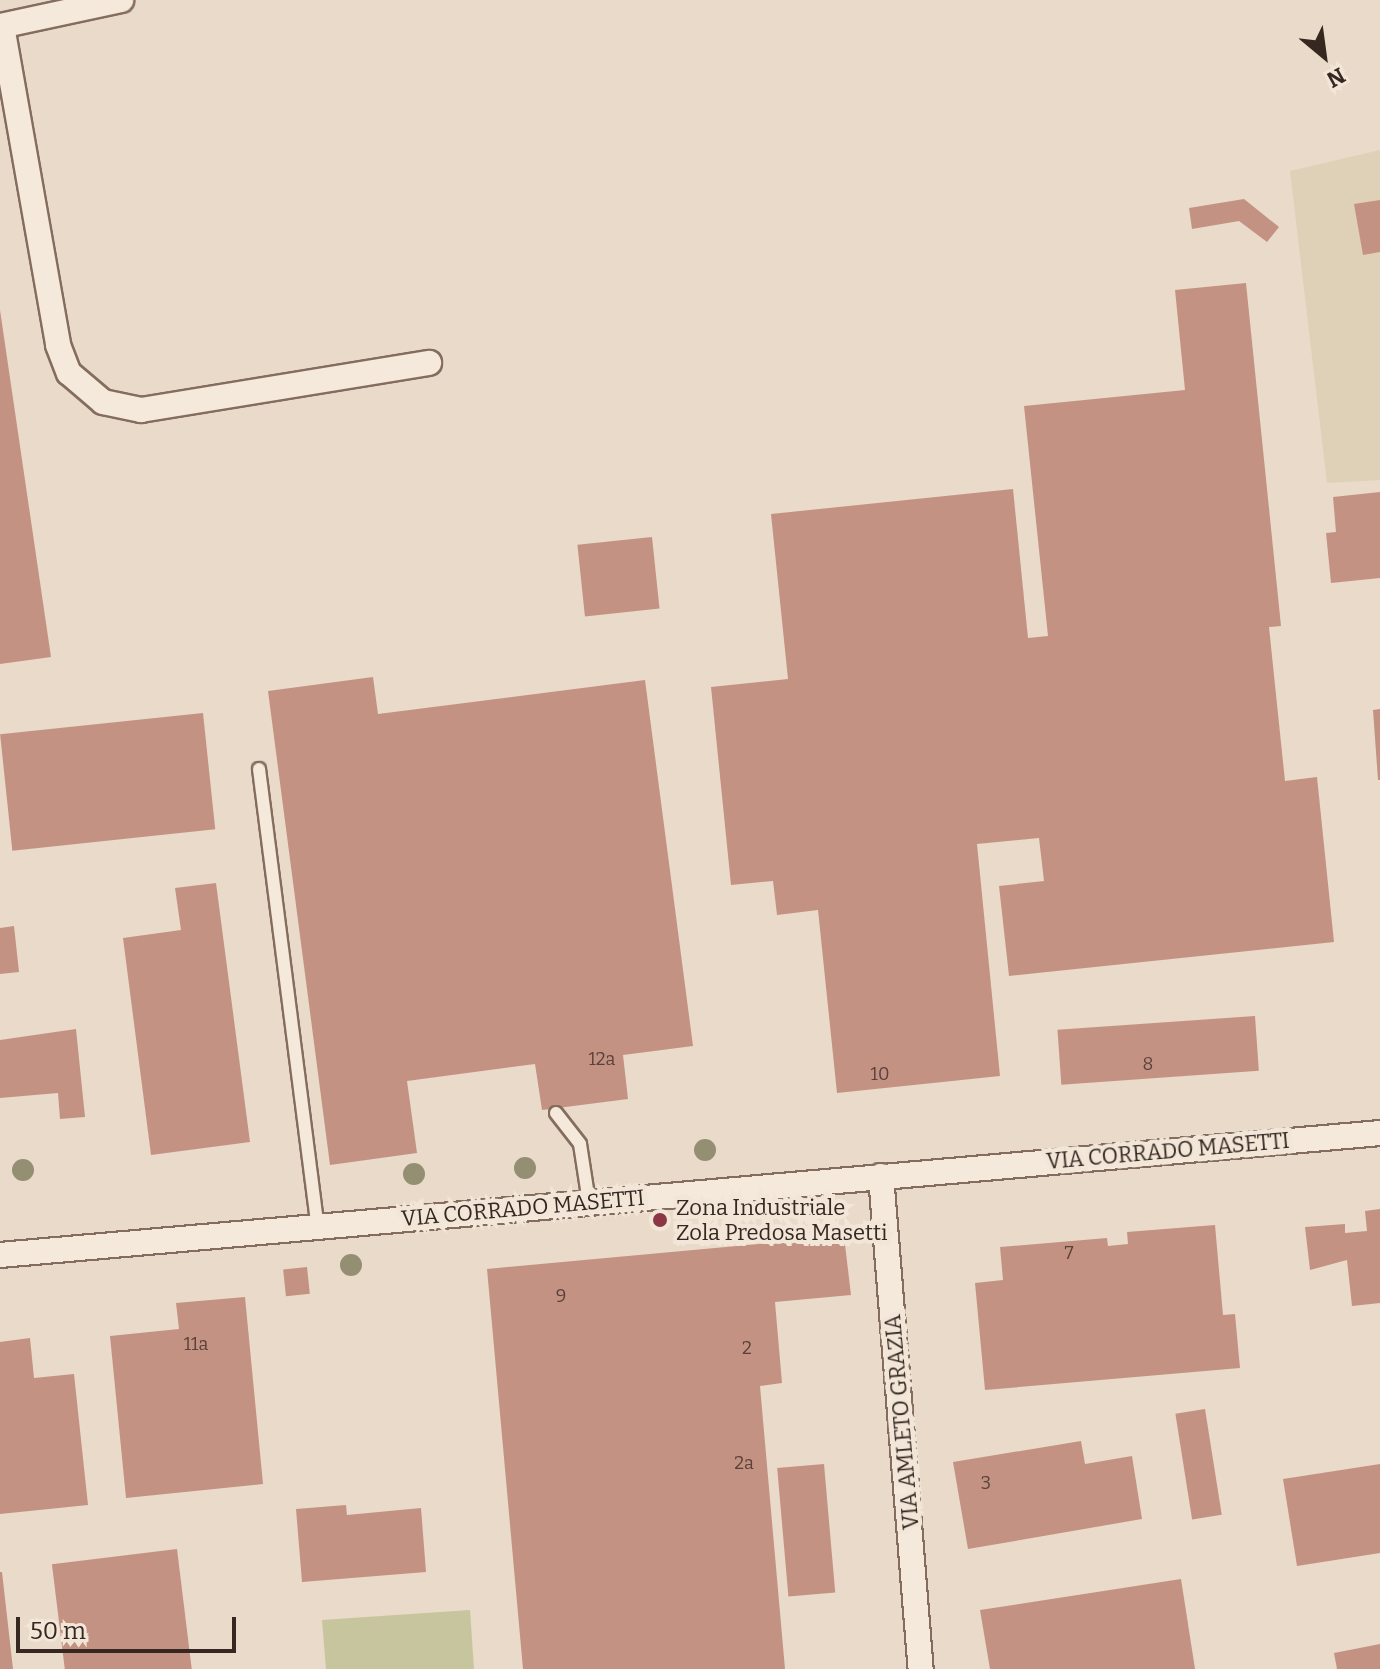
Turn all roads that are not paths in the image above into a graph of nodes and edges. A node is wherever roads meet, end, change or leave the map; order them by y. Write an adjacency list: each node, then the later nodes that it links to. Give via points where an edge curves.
1 (121, 0): 2 (street)
2 (1, 26): 3 (street, via 58,345 69,373 103,402 141,410)
3 (429, 363)
4 (259, 769): 9 (lane)
5 (556, 1113): 8 (lane, via 580,1144)
6 (1380, 1133): 7 (street, VIA CORRADO MASETTI)
7 (881, 1176): 8 (street, VIA CORRADO MASETTI); 11 (street, VIA AMLETO GRAZIA)
8 (589, 1202): 9 (street, VIA CORRADO MASETTI)
9 (318, 1227): 10 (street, VIA CORRADO MASETTI)
10 (0, 1255)
11 (921, 1669)

